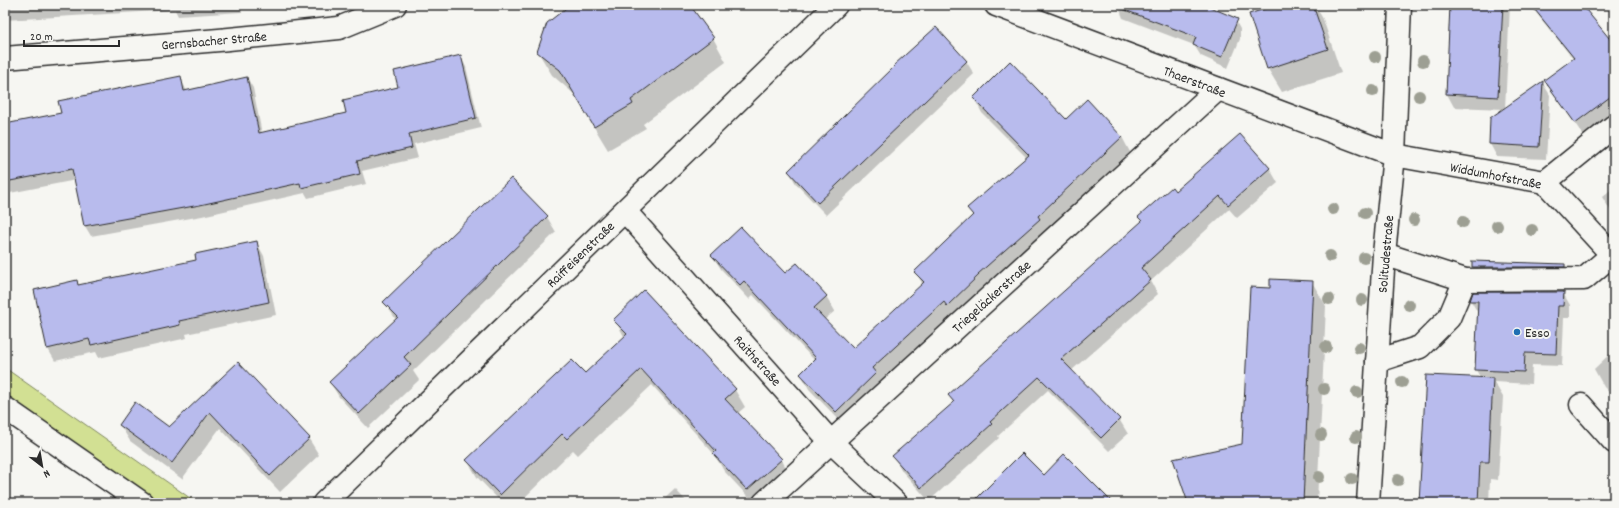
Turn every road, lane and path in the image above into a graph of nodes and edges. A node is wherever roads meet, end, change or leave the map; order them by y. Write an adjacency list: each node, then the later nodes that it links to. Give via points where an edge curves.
1 (395, 5): 5 (street, Gernsbacher Straße, via 339,28)
2 (836, 5): 10 (street, Raiffeisenstraße)
3 (996, 5): 6 (street, Thaerstraße)
4 (1400, 5): 8 (street, Solitudestraße)
5 (5, 58)
6 (1218, 90): 8 (street, Thaerstraße); 17 (street, Triegeläckerstraße)
7 (1614, 126): 9 (street)
8 (1394, 155): 9 (street, Widdumhofstraße); 11 (street, Solitudestraße)
9 (1545, 182): 12 (street, Widdumhofstraße)
10 (626, 212): 17 (street, Raithstraße); 20 (street, Raiffeisenstraße)
11 (1384, 254): 13 (street); 14 (street, Solitudestraße)
12 (1613, 256): 13 (street, via 1584,279)
13 (1465, 280): 14 (street, via 1449,318 1420,346)
14 (1377, 361): 23 (street, Solitudestraße)
15 (1581, 405): 18 (street)
16 (5, 408): 19 (street)
17 (831, 442): 21 (street, Triegeläckerstraße); 22 (street, Raithstraße)
18 (1614, 442)
19 (142, 503)
20 (324, 503)
21 (764, 503)
22 (896, 503)
23 (1368, 503)

